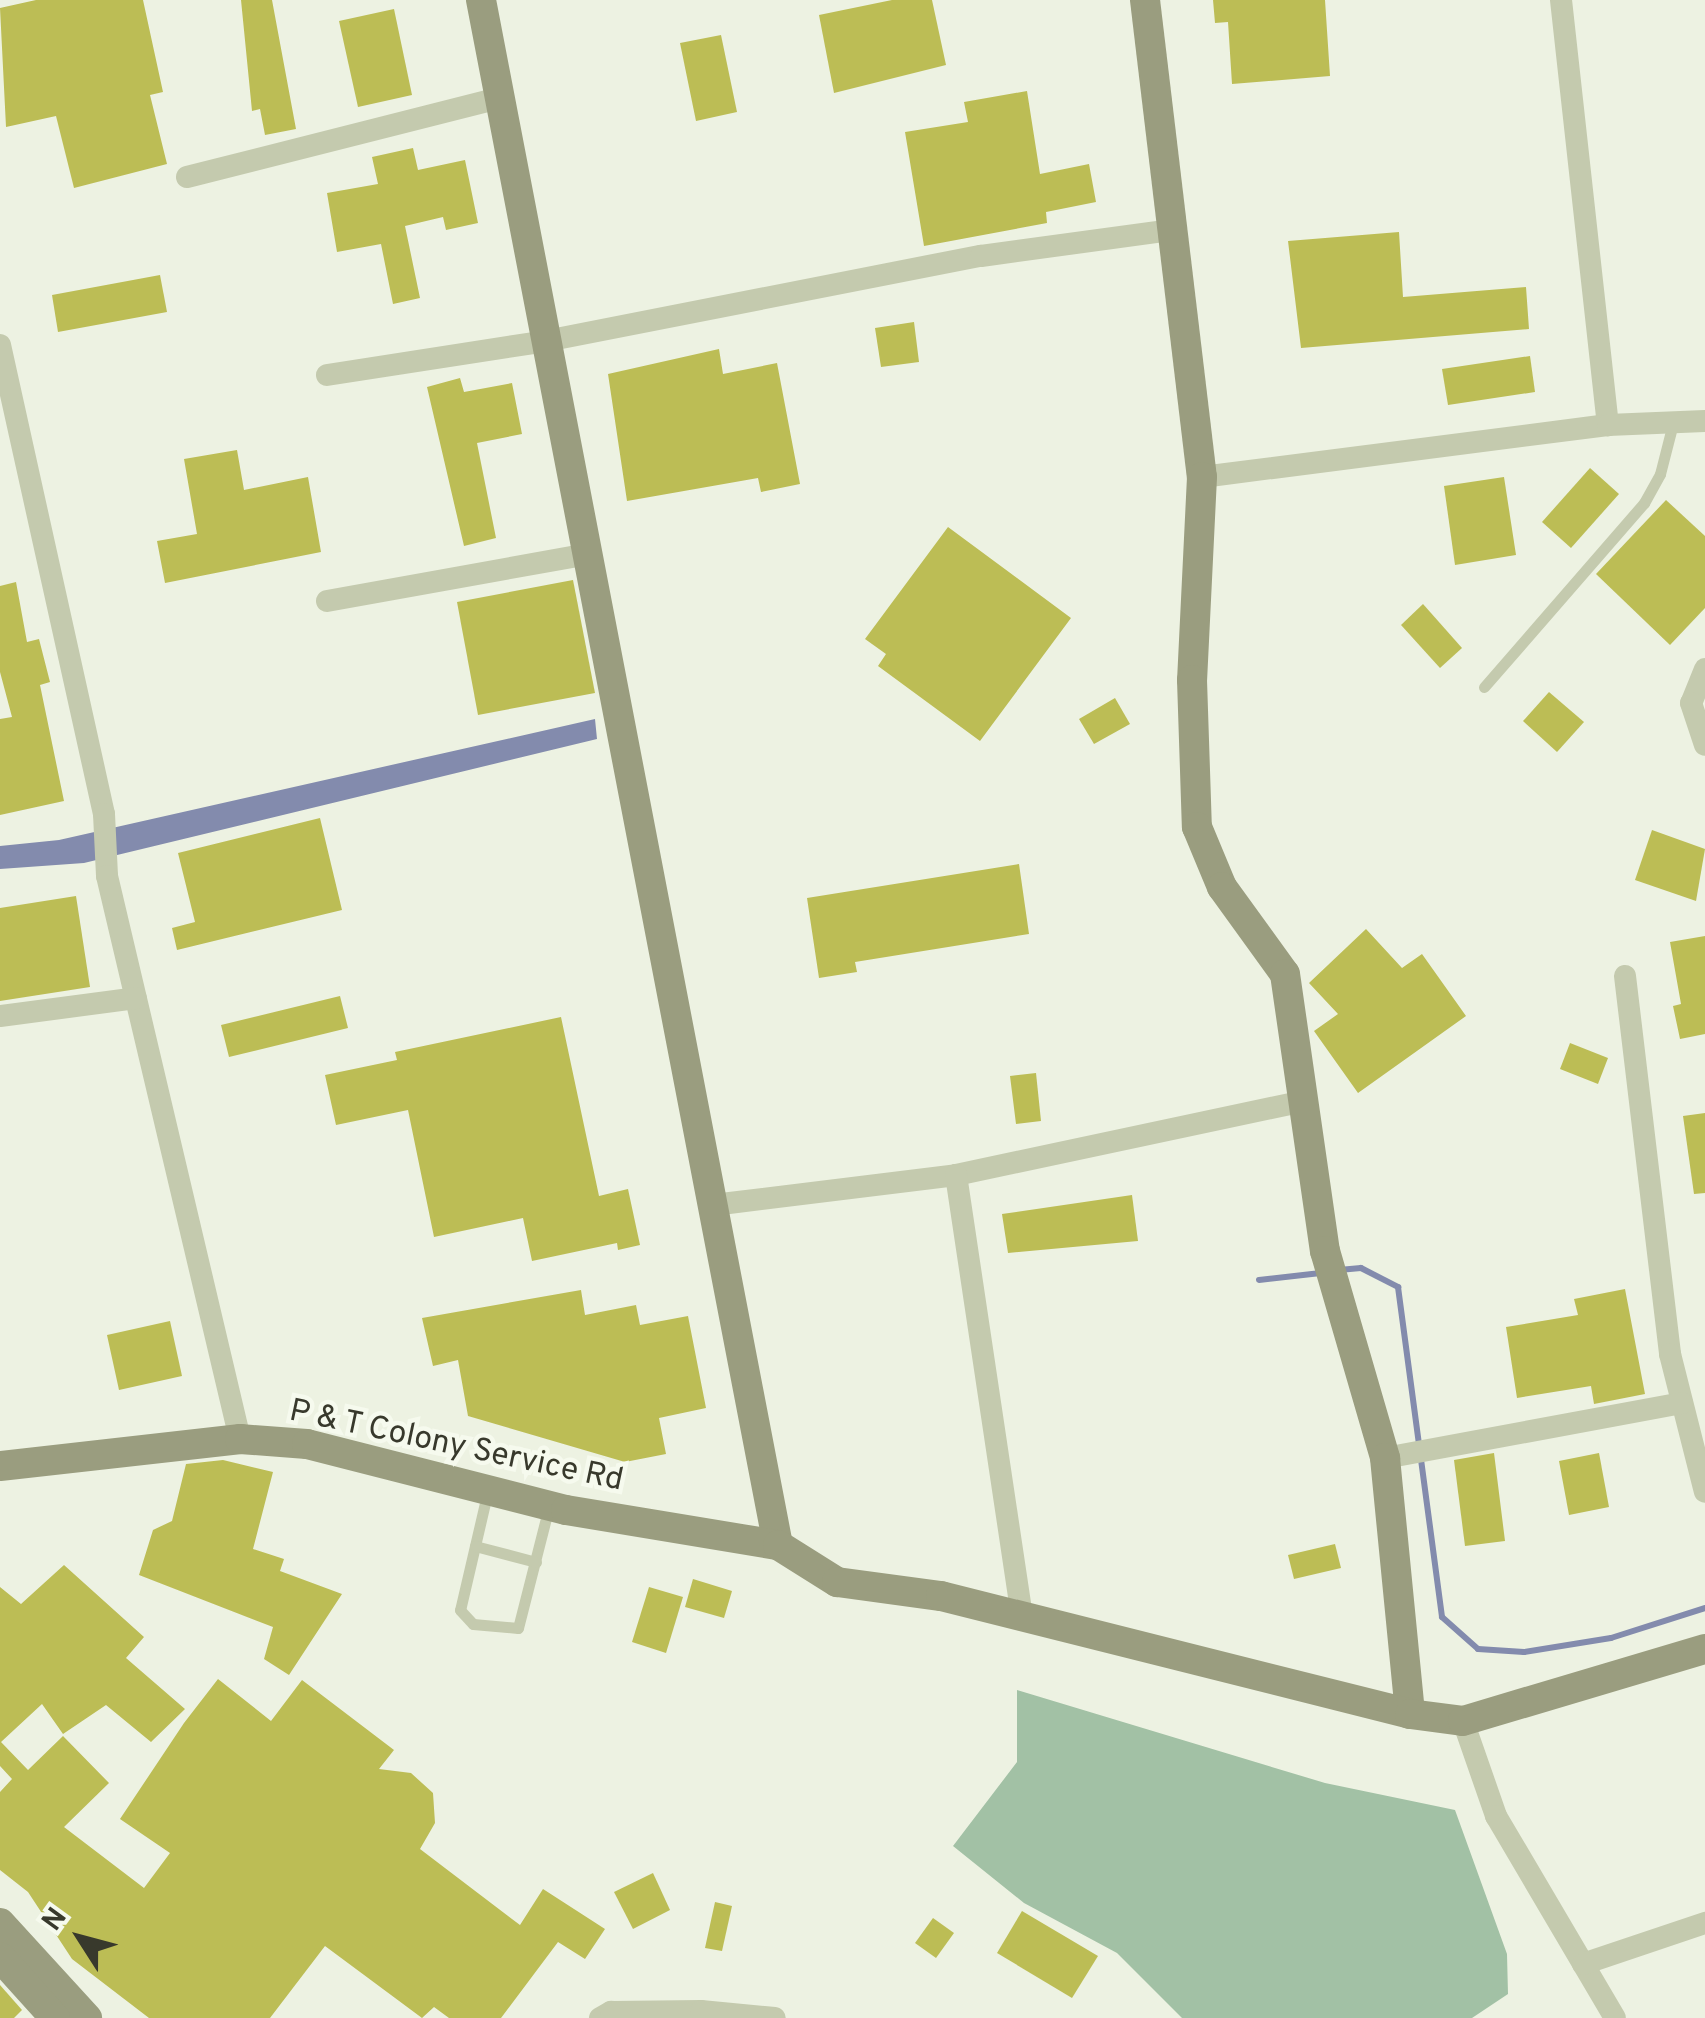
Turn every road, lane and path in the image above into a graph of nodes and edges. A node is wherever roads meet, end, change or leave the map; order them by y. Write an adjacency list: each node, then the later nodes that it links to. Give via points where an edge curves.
1 (481, 0): 4 (street)
2 (1145, 0): 6 (street)
3 (1562, 0): 11 (street)
4 (500, 98): 5 (street); 7 (street)
5 (188, 177)
6 (1172, 230): 7 (street, via 981,256); 13 (street)
7 (546, 340): 9 (street); 14 (street)
8 (0, 346): 20 (street, via 104,814 107,876)
9 (327, 375)
10 (1705, 421): 12 (street)
11 (1608, 425): 12 (street); 13 (street)
12 (1672, 427): 17 (lane, via 1644,503)
13 (1202, 477): 22 (street, via 1192,680 1197,827 1222,886 1285,974)
14 (588, 554): 15 (street); 24 (street)
15 (327, 601)
16 (1705, 669): 18 (street, via 1691,703)
17 (1484, 687)
18 (1705, 744)
19 (1625, 976): 25 (street, via 1670,1354)
20 (136, 998): 21 (street); 26 (street)
21 (0, 1016)
22 (1304, 1101): 23 (street); 27 (street, via 1330,1272)
23 (956, 1175): 24 (street); 35 (street)
24 (713, 1205): 32 (street)
25 (1682, 1403): 27 (street); 30 (street)
26 (240, 1439): 28 (street, P & T Colony Service Rd); 29 (street, P & T Colony Service Rd, via 308,1444)
27 (1384, 1458): 37 (street)
28 (0, 1466)
29 (488, 1490): 31 (street, P & T Colony Service Rd); 33 (lane)
30 (1705, 1492)
31 (549, 1506): 32 (street, P & T Colony Service Rd); 34 (lane)
32 (778, 1544): 35 (street, via 837,1582)
33 (475, 1546): 34 (lane); 34 (lane, via 460,1610 473,1624 518,1628)
34 (536, 1562)
35 (1022, 1614): 37 (street)
36 (1705, 1650): 38 (street)
37 (1410, 1714): 38 (street)
38 (1463, 1721): 42 (street, via 1496,1816)
39 (0, 1923): 43 (street)
40 (1705, 1923): 42 (street)
41 (0, 1957): 43 (street)
42 (1583, 1964): 47 (street)
43 (46, 2007): 44 (street)
44 (88, 2018)
45 (600, 2018): 46 (street, via 610,2012 702,2011)
46 (776, 2018)
47 (1615, 2018)

